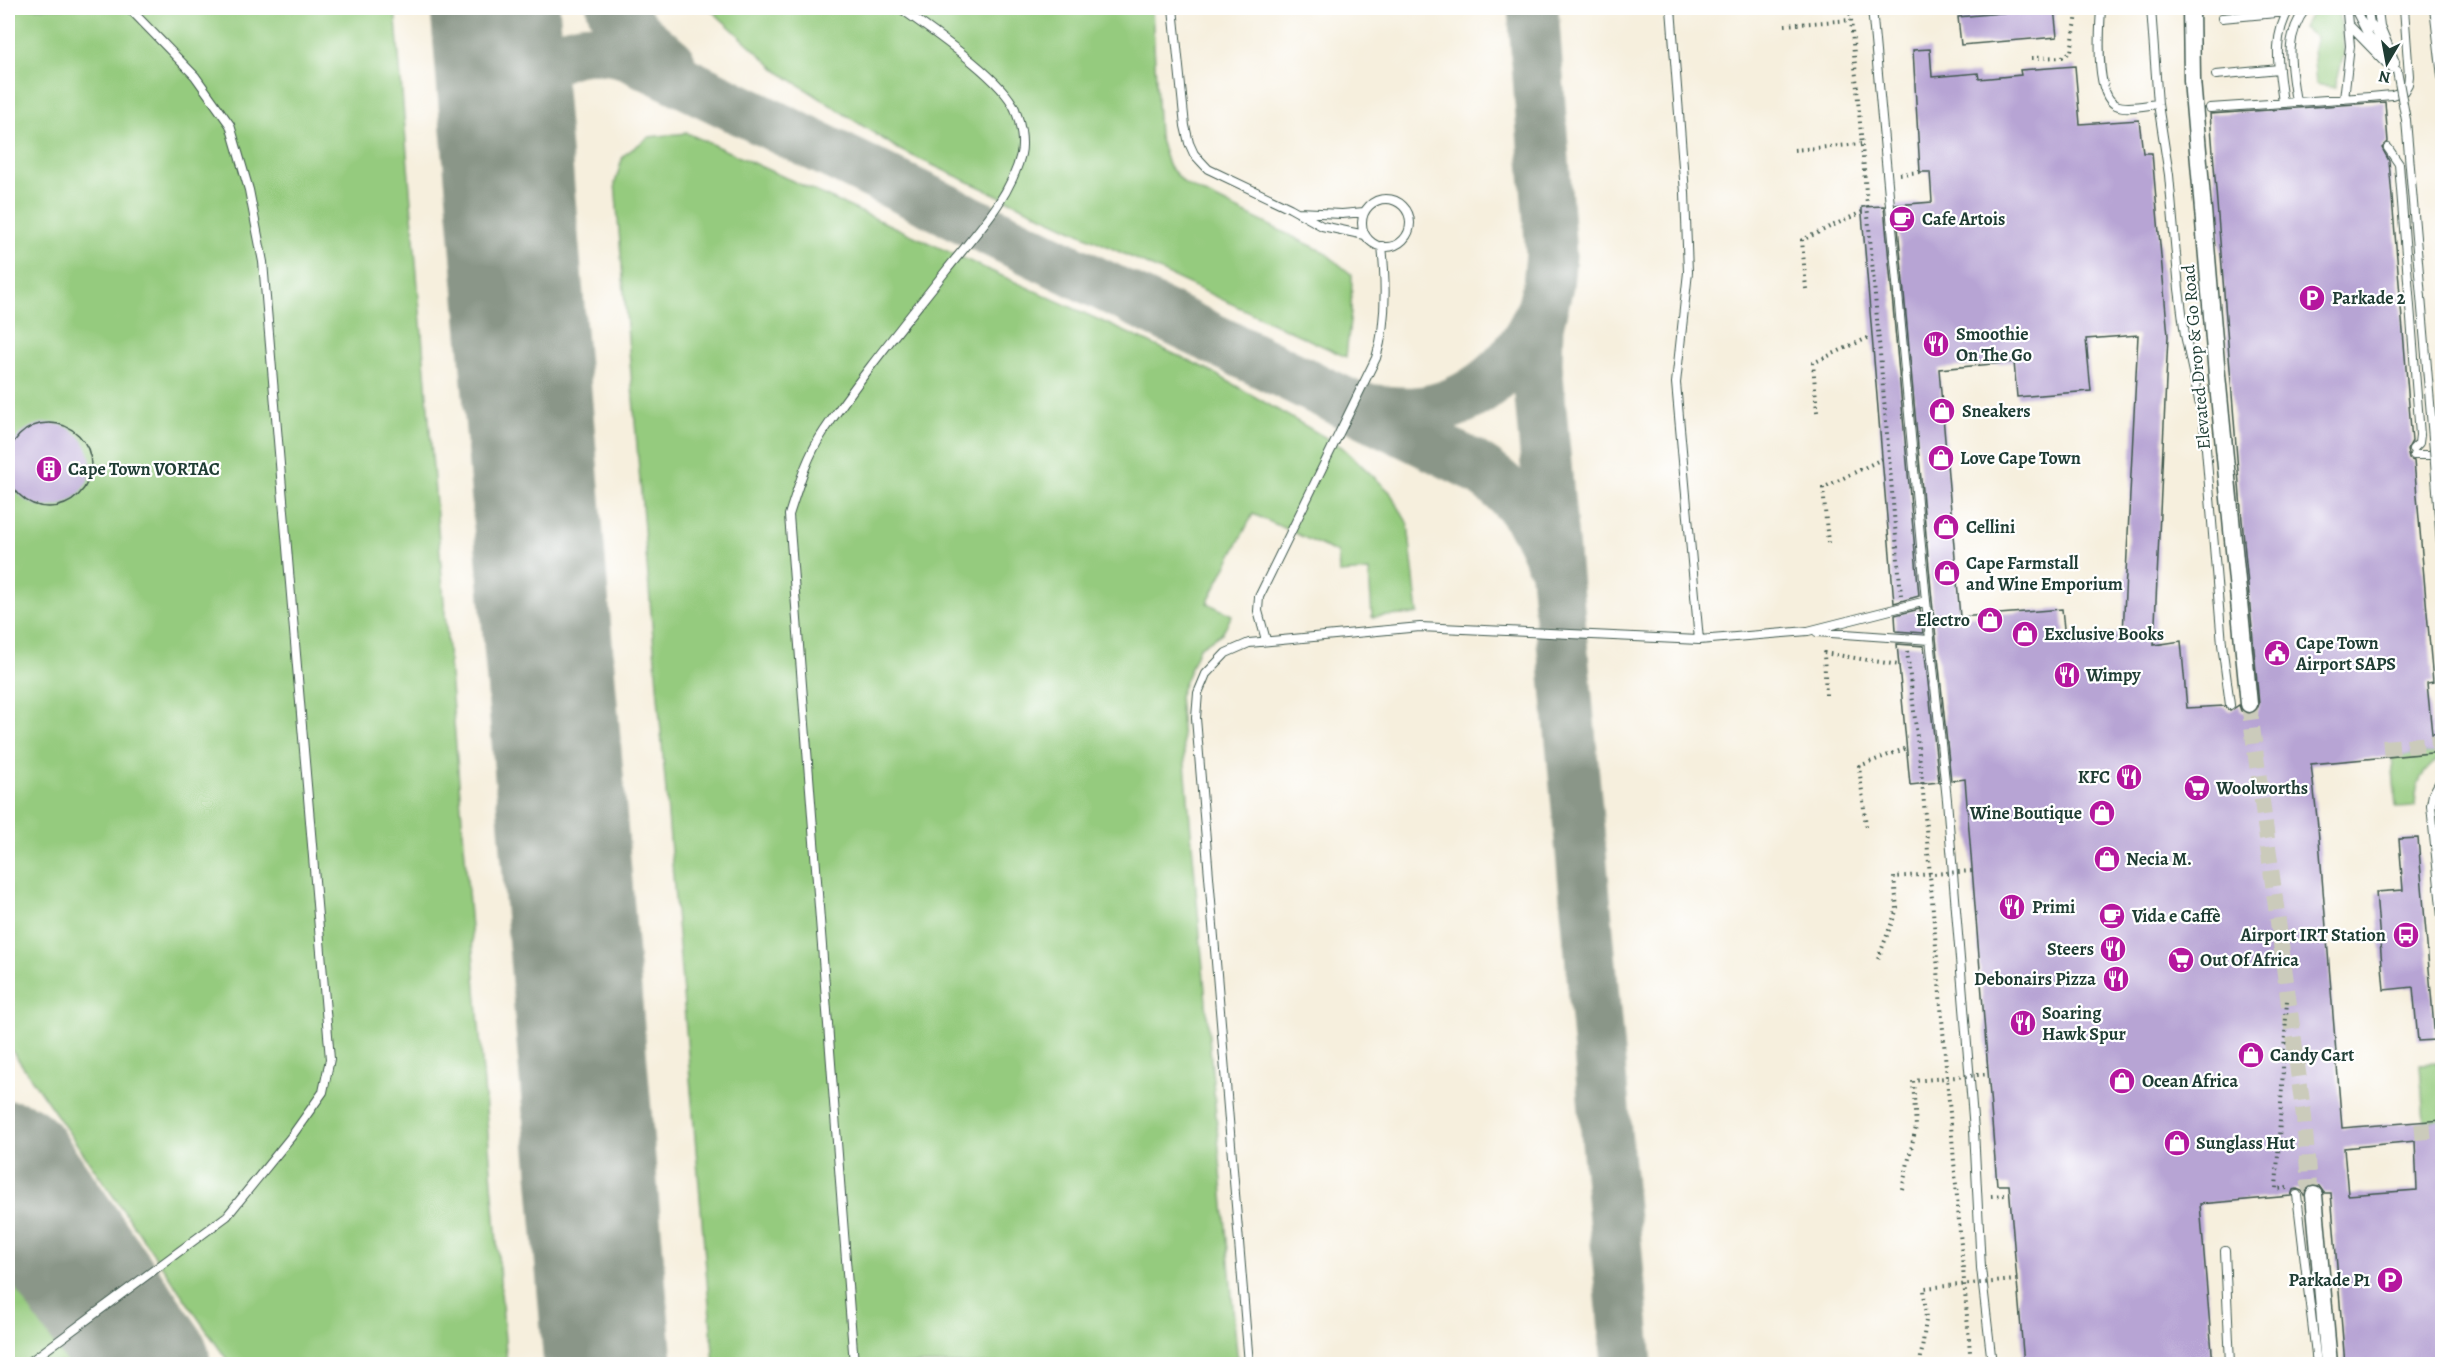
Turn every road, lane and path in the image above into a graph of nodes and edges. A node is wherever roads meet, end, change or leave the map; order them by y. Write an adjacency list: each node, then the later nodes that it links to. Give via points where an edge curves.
1 (129, 8): 72 (lane, via 195,76 230,125 249,190 263,262 330,1059 322,1092 227,1215)
2 (900, 8): 73 (lane, via 976,65 1002,91 1015,108 1021,152 1000,202 822,433 789,515)
3 (1173, 8): 35 (lane, via 1185,126 1194,154 1208,169)
4 (1671, 8): 52 (lane, via 1688,272 1676,383)
5 (1850, 8): 18 (path)
6 (1872, 8): 47 (lane)
7 (2078, 8): 22 (path, via 2071,52 2062,57)
8 (2151, 8): 29 (lane)
9 (2191, 8): 56 (street, Elevated Drop & Go Road, via 2192,80)
10 (2307, 8): 28 (lane, via 2291,36)
11 (2403, 8): 27 (lane, via 2409,76 2406,90)
12 (2434, 8): 26 (lane)
13 (2102, 10): 29 (lane, via 2100,66 2108,99 2121,106)
14 (2289, 10): 17 (lane); 24 (lane, via 2278,33)
15 (2378, 10): 21 (lane, via 2380,26)
16 (2368, 12): 21 (lane, via 2376,32)
17 (2222, 18)
18 (1851, 20): 19 (path); 32 (path)
19 (1785, 25)
20 (2349, 25): 23 (lane, via 2389,66); 23 (lane, via 2352,13); 27 (lane)
21 (2392, 53): 23 (lane)
22 (2032, 58)
23 (2396, 68): 46 (lane, bridge, via 2409,142)
24 (2279, 69): 25 (lane); 30 (lane)
25 (2216, 75)
26 (2442, 76)
27 (2344, 99): 28 (lane)
28 (2296, 102): 30 (lane)
29 (2158, 104): 57 (lane, via 2185,335 2204,424)
30 (2283, 104): 31 (lane)
31 (2210, 108)
32 (1861, 144): 34 (path); 48 (path)
33 (2388, 148): 43 (lane, via 2399,164 2407,257 2420,435 2413,452)
34 (1794, 150)
35 (1295, 212): 36 (lane); 38 (lane, via 1322,226)
36 (1364, 212): 38 (lane); 39 (lane, via 1383,199 1405,208 1410,224 1404,239 1390,247)
37 (1862, 212): 40 (path, via 1802,240)
38 (1365, 235): 39 (lane)
39 (1382, 246): 51 (lane, via 1382,340 1259,597 1258,612)
40 (1806, 289)
41 (1872, 336): 42 (path, via 1813,363)
42 (1817, 412)
43 (2442, 455)
44 (1882, 459): 45 (path, via 1823,488)
45 (1828, 543)
46 (2442, 558)
47 (1926, 601): 48 (lane); 53 (lane)
48 (1902, 608): 49 (lane)
49 (1808, 631): 50 (lane); 52 (lane)
50 (1905, 639): 53 (lane); 76 (path, via 1922,780)
51 (1266, 640): 52 (lane, via 1420,627); 74 (lane, via 1237,646 1218,659 1203,681 1196,705)
52 (1699, 640)
53 (1930, 640): 77 (lane, via 1947,800 1974,1130 1981,1268)
54 (1899, 665): 55 (path, via 1824,653)
55 (1826, 695)
56 (2248, 704)
57 (2230, 705)
58 (1907, 748): 60 (path, via 1859,766)
59 (2442, 778): 62 (lane, via 2431,805)
60 (1866, 826)
61 (1972, 871): 63 (path, bridge, via 1894,877 1897,909)
62 (2442, 917)
63 (1878, 959)
64 (2288, 1000): 69 (path, via 2276,1189)
65 (2436, 1053): 66 (path)
66 (2442, 1053)
67 (1989, 1074): 68 (path, bridge, via 1913,1081 1916,1127)
68 (1902, 1189)
69 (2303, 1192): 79 (lane); 80 (street)
70 (2226, 1251): 78 (lane)
71 (2016, 1280): 75 (path, bridge, via 1924,1288 1926,1320)
72 (27, 1365)
73 (854, 1365)
74 (1249, 1365)
75 (1920, 1365)
76 (1971, 1365)
77 (1992, 1365)
78 (2230, 1365)
79 (2317, 1365)
80 (2329, 1365)

